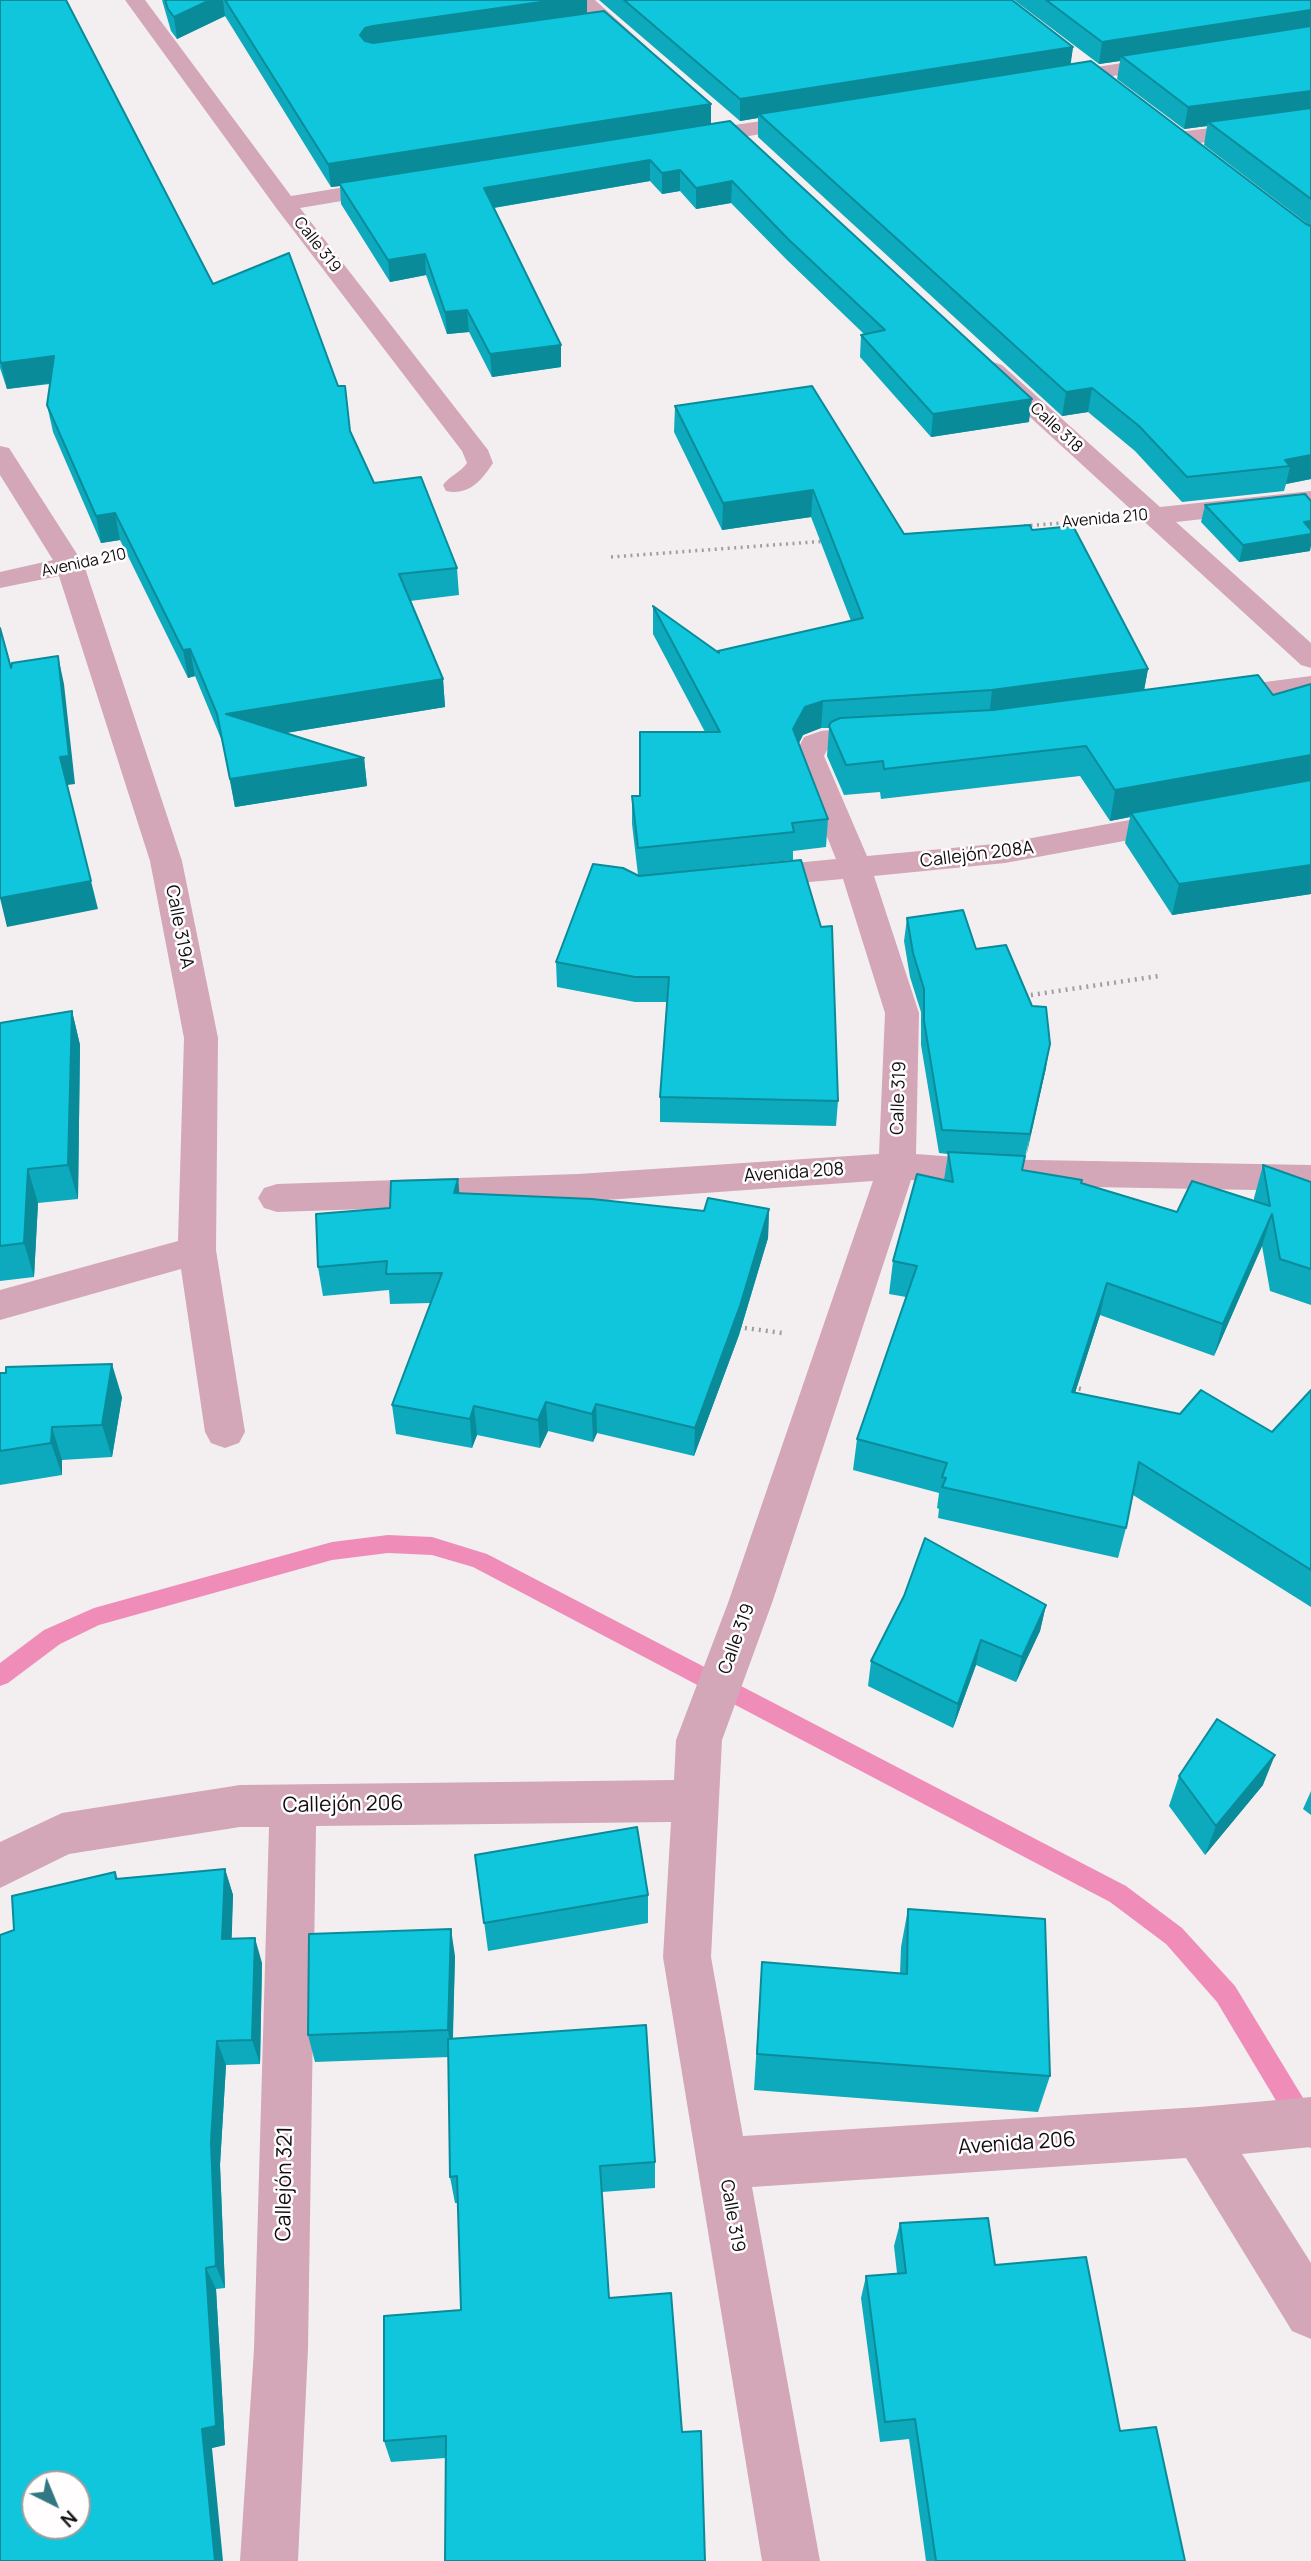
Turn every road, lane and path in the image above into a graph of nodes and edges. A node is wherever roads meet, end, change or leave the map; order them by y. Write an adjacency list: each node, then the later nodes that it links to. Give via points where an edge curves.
1 (135, 0): 21 (street, Calle 319)
2 (583, 0): 3 (street)
3 (609, 23): 4 (street); 7 (street)
4 (582, 27)
5 (1074, 57): 8 (street)
6 (1190, 58): 8 (street)
7 (651, 60)
8 (1096, 74): 9 (street); 10 (street)
9 (1029, 84)
10 (1117, 90)
11 (714, 114): 15 (street)
12 (828, 117): 15 (street)
13 (1311, 121): 16 (street)
14 (1158, 123): 16 (street)
15 (734, 132): 17 (street); 18 (street)
16 (1179, 139): 19 (street)
17 (666, 143)
18 (754, 149)
19 (1201, 156)
20 (407, 184): 21 (street)
21 (285, 204): 24 (street, Calle 319, via 475,450 480,463 471,476)
22 (980, 358): 26 (street, Calle 318)
23 (0, 454): 30 (street, Calle 319A)
24 (456, 485)
25 (1311, 499): 26 (street, Avenida 210)
26 (1151, 516): 27 (path, Avenida 210); 32 (street, Calle 318)
27 (1018, 527)
28 (830, 541): 29 (path)
29 (611, 557)
30 (70, 565): 31 (street, Avenida 210); 44 (street, Calle 319A, via 166,861 201,1038)
31 (0, 580)
32 (1311, 659)
33 (1311, 685): 34 (street)
34 (1190, 701)
35 (911, 733): 37 (street, Calle 319, via 832,737 814,744 809,756)
36 (1206, 816): 37 (street, Callejón 208A, via 1005,853)
37 (856, 869): 38 (street, Callejón 208A); 41 (street, Calle 319, via 902,1013)
38 (719, 880)
39 (1159, 976): 40 (path)
40 (1024, 996)
41 (897, 1166): 42 (street, Avenida 208, via 981,1172); 43 (street, Avenida 208, via 578,1188); 47 (street, Calle 319)
42 (1311, 1178)
43 (277, 1198)
44 (197, 1250): 45 (street); 50 (street, Calle 319A)
45 (0, 1305)
46 (731, 1325): 47 (path)
47 (839, 1342): 51 (street, Calle 319, via 699,1740)
48 (1058, 1384): 49 (path)
49 (1085, 1390)
50 (225, 1432)
51 (696, 1801): 52 (street, Callejón 206); 56 (street, Calle 319, via 687,1957)
52 (293, 1806): 53 (street, Callejón 206, via 240,1806 62,1834); 58 (street, Callejón 321, via 281,2349)
53 (0, 1866)
54 (1311, 2122): 55 (street, Avenida 206)
55 (1199, 2132): 56 (street, Avenida 206); 57 (street)
56 (722, 2163): 59 (street, Calle 319)
57 (1311, 2312)
58 (269, 2561)
59 (792, 2561)

